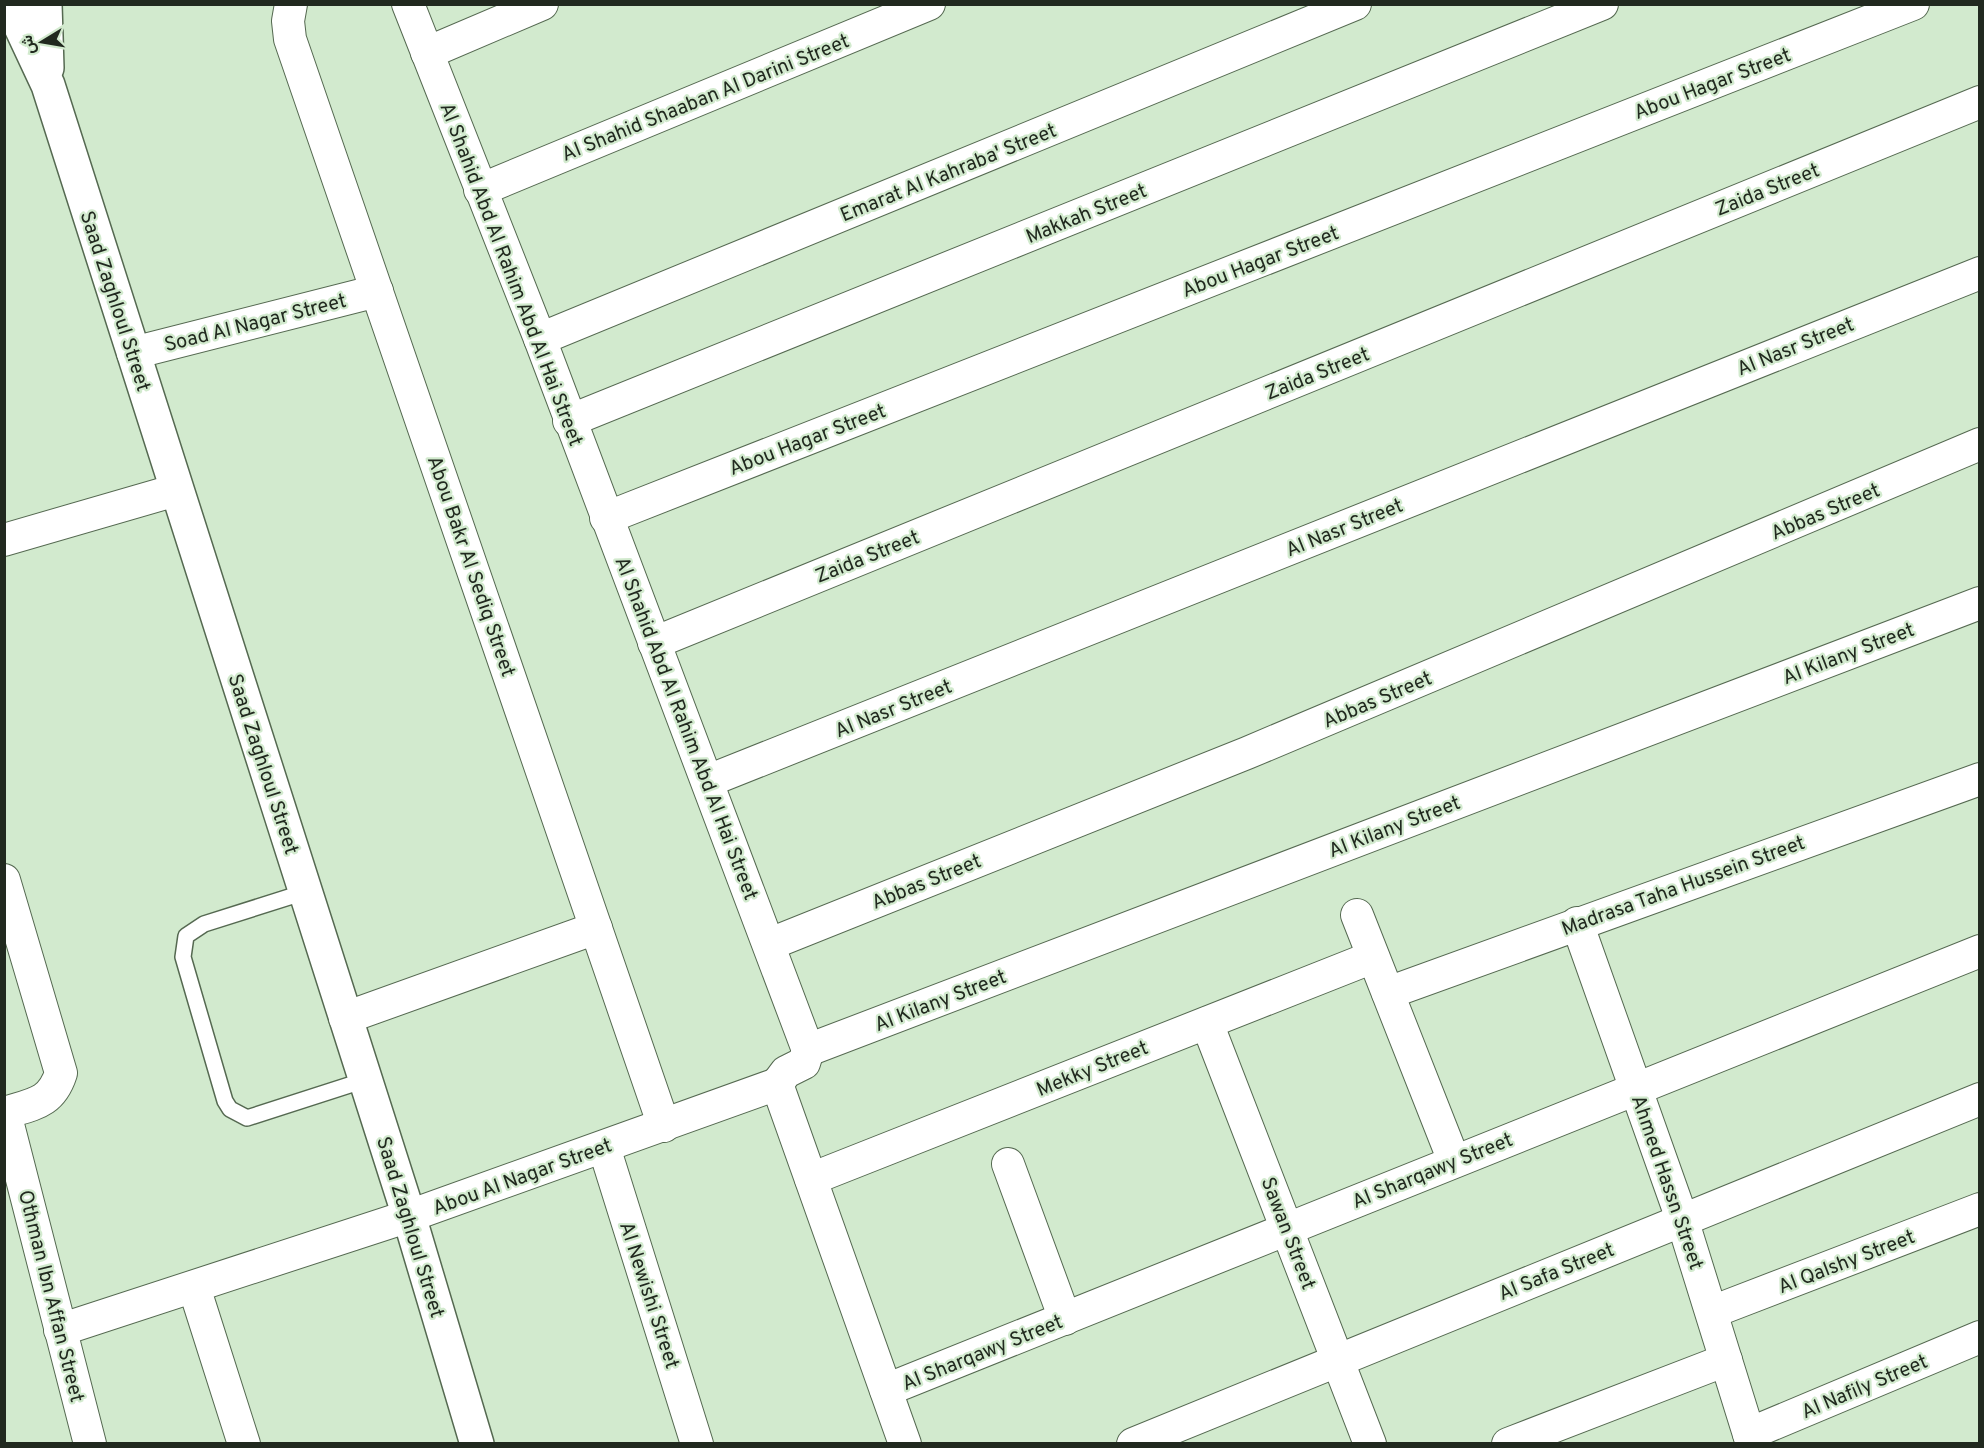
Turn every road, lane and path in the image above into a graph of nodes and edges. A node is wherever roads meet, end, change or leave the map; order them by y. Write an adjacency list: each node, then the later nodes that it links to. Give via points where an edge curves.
1 (10, 4): 11 (street, Saad Zaghloul Street)
2 (45, 4): 11 (street, Saad Zaghloul Street)
3 (291, 4): 15 (street, Abou Bakr Al Sediq Street, via 290,39)
4 (408, 4): 10 (street, Al Shahid Abd Al Rahim Abd Al Hai Street)
5 (542, 4): 10 (street)
6 (929, 4): 13 (street, Al Shahid Shaaban Al Darini Street)
7 (1355, 4): 16 (street, Emarat Al Kahraba' Street)
8 (1602, 4): 18 (street, Makkah Street)
9 (1913, 4): 21 (street, Abou Hagar Street)
10 (427, 52): 13 (street, Al Shahid Abd Al Rahim Abd Al Hai Street)
11 (48, 85): 17 (street, Saad Zaghloul Street)
12 (1980, 102): 24 (street, Zaida Street)
13 (480, 190): 16 (street, Al Shahid Abd Al Rahim Abd Al Hai Street)
14 (1980, 273): 26 (street, Al Nasr Street)
15 (377, 291): 17 (street, Soad Al Nagar Street); 31 (street, Abou Bakr Al Sediq Street)
16 (540, 339): 18 (street, Al Shahid Abd Al Rahim Abd Al Hai Street)
17 (133, 353): 20 (street, Saad Zaghloul Street)
18 (569, 421): 21 (street, Al Shahid Abd Al Rahim Abd Al Hai Street)
19 (1980, 444): 32 (street, Abbas Street, via 1269,744)
20 (176, 490): 22 (street); 28 (street, Saad Zaghloul Street)
21 (606, 518): 24 (street, Al Shahid Abd Al Rahim Abd Al Hai Street)
22 (4, 540)
23 (1980, 603): 38 (street, Al Kilany Street)
24 (654, 643): 26 (street, Al Shahid Abd Al Rahim Abd Al Hai Street)
25 (1980, 779): 30 (street, Madrasa Taha Hussein Street)
26 (708, 781): 32 (street, Al Shahid Abd Al Rahim Abd Al Hai Street)
27 (4, 880): 43 (street, via 61,1073 56,1088 45,1100)
28 (305, 892): 36 (street, Saad Zaghloul Street); 39 (lane, via 204,924 186,936 183,957 225,1101 230,1109 247,1118)
29 (1358, 915): 34 (street)
30 (1577, 923): 35 (street, Madrasa Taha Hussein Street); 41 (street, Ahmed Hassn Street)
31 (596, 928): 36 (street); 44 (street, Abou Bakr Al Sediq Street)
32 (770, 944): 38 (street, Al Shahid Abd Al Rahim Abd Al Hai Street)
33 (1980, 951): 41 (street, Al Sharqawy Street)
34 (1373, 957): 35 (street); 37 (street, Mekky Street)
35 (1388, 993): 46 (street)
36 (345, 1018): 39 (street, Saad Zaghloul Street)
37 (1206, 1023): 48 (street, Mekky Street); 52 (street, Sawan Street)
38 (808, 1050): 40 (street, via 804,1063 786,1072)
39 (365, 1080): 50 (street, Saad Zaghloul Street)
40 (777, 1084): 44 (street, Abou Al Nagar Street); 48 (street)
41 (1636, 1086): 46 (street, Al Sharqawy Street); 51 (street, Ahmed Hassn Street)
42 (1980, 1099): 51 (street, Al Safa Street)
43 (5, 1113): 56 (street, Othman Ibn Affan Street)
44 (664, 1126): 45 (street, Abou Al Nagar Street)
45 (604, 1147): 50 (street, Abou Al Nagar Street); 65 (street, Al Newishi Street)
46 (1454, 1161): 52 (street, Al Sharqawy Street)
47 (1008, 1164): 55 (street)
48 (811, 1179): 60 (street)
49 (1980, 1209): 54 (street, Al Qalshy Street)
50 (409, 1216): 53 (street, Abou Al Nagar Street); 64 (street, Saad Zaghloul Street)
51 (1682, 1219): 54 (street, Ahmed Hassn Street); 58 (street, Al Safa Street)
52 (1287, 1230): 55 (street, Al Sharqawy Street); 58 (street, Sawan Street)
53 (194, 1287): 56 (street, Abou Al Nagar Street); 63 (street)
54 (1712, 1312): 59 (street, Ahmed Hassn Street)
55 (1065, 1319): 60 (street, Al Sharqawy Street)
56 (60, 1330): 62 (street, Othman Ibn Affan Street)
57 (1980, 1337): 61 (street, Al Nafily Street)
58 (1338, 1360): 67 (street, Al Safa Street); 68 (street, Sawan Street)
59 (1726, 1360): 61 (street, Ahmed Hassn Street); 69 (street)
60 (886, 1390): 66 (street)
61 (1751, 1439)
62 (90, 1443)
63 (244, 1443)
64 (477, 1443)
65 (697, 1443)
66 (905, 1443)
67 (1133, 1443)
68 (1370, 1443)
69 (1508, 1443)

